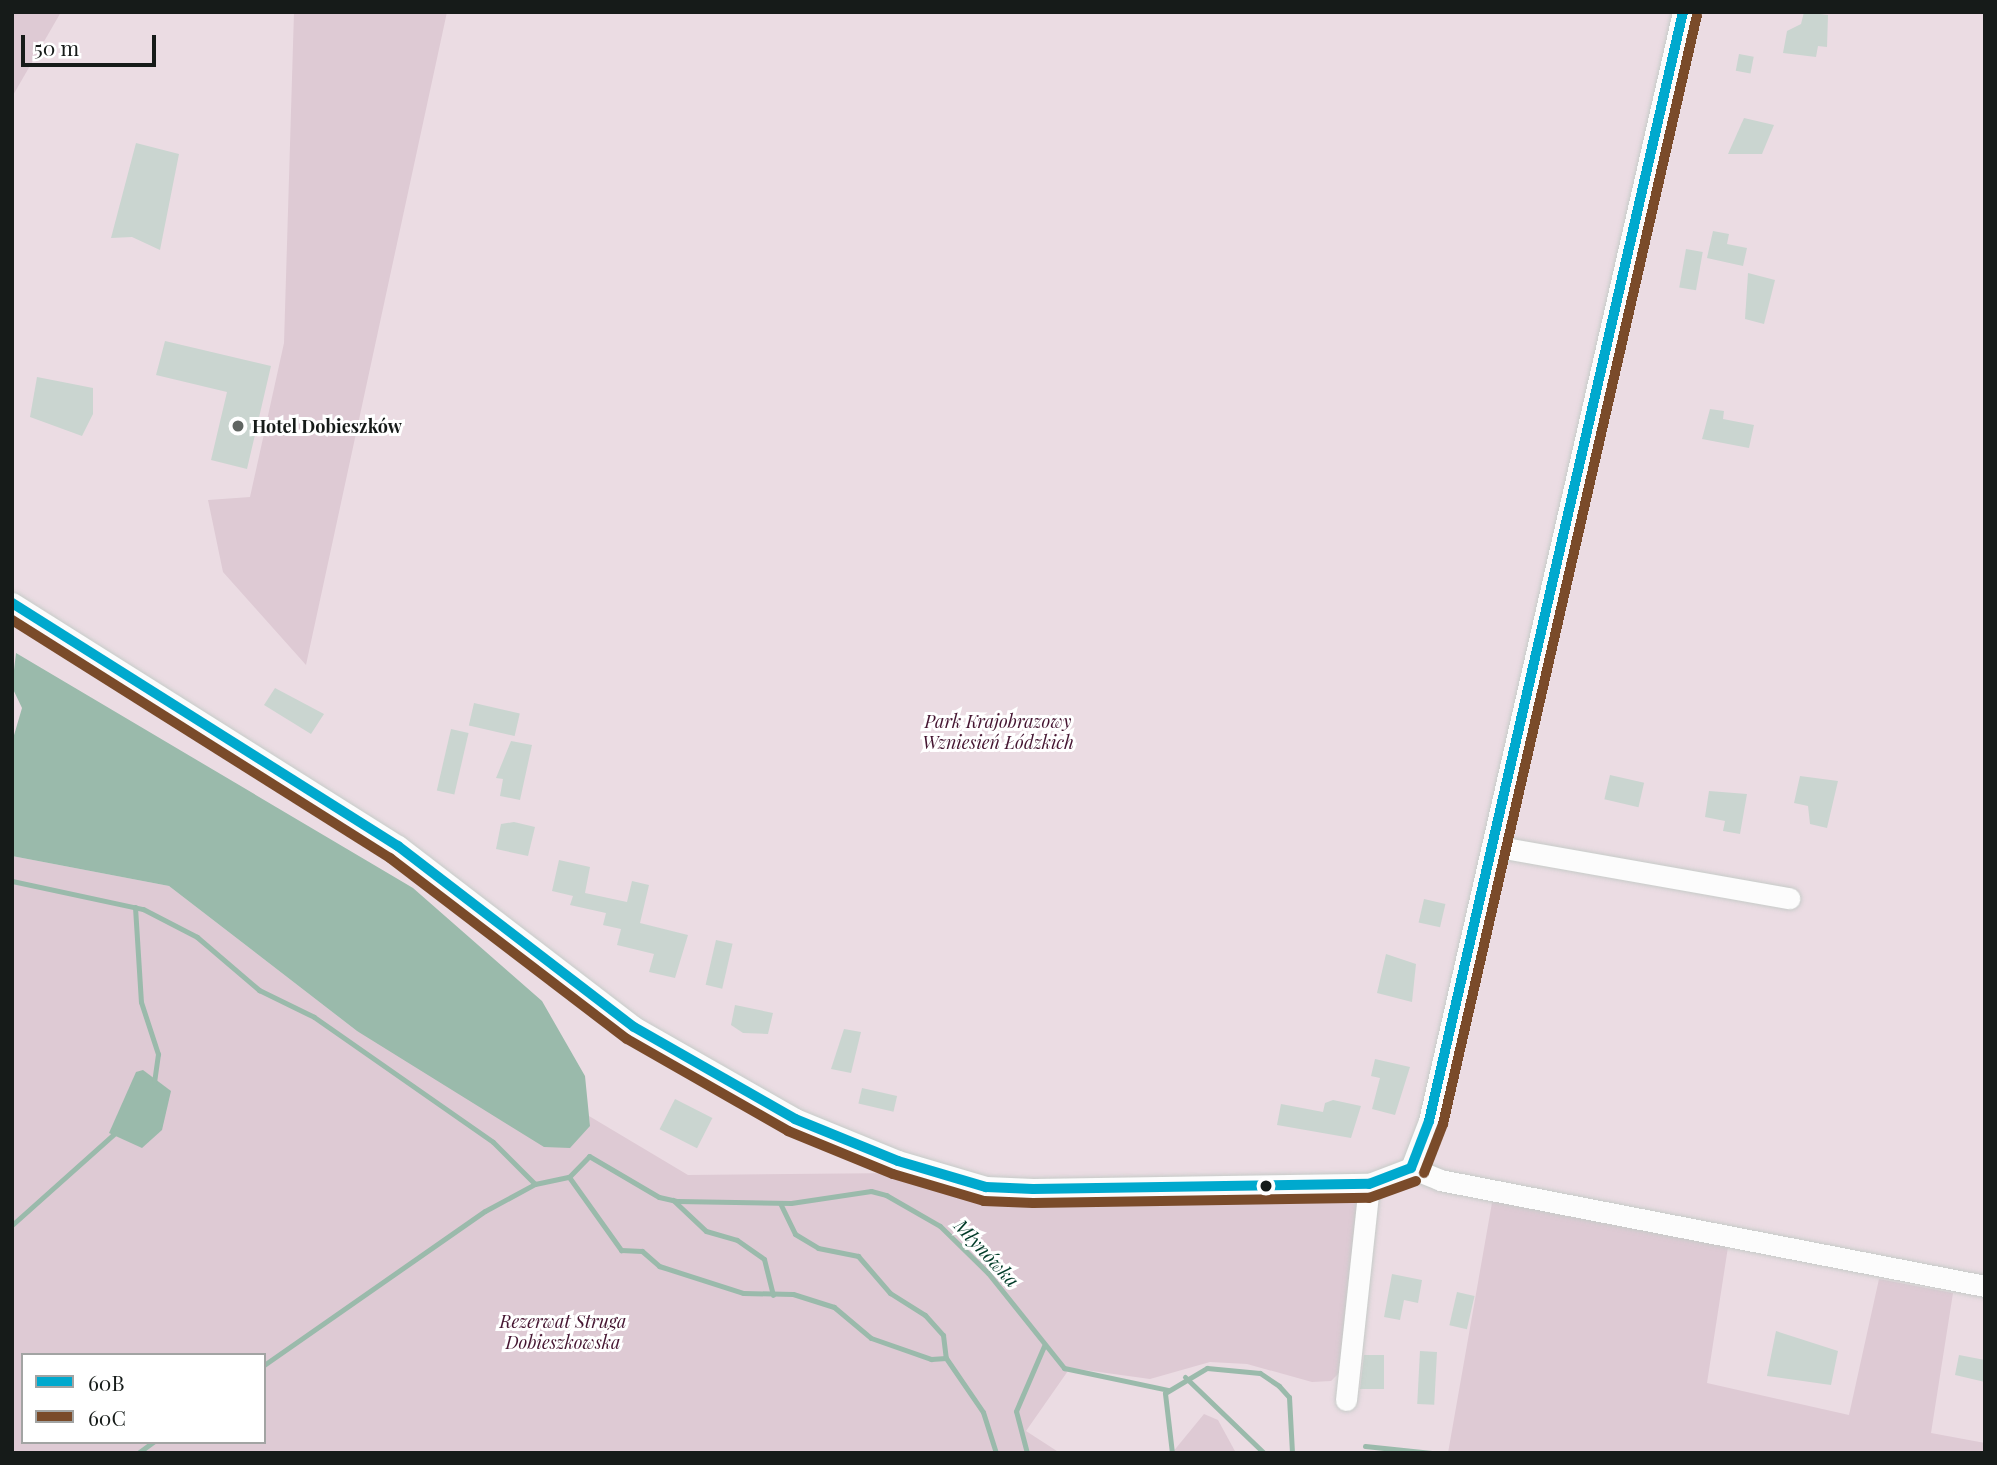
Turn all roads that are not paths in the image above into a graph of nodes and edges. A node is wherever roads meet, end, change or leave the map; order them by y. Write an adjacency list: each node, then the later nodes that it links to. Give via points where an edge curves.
1 (1683, 12): 3 (street)
2 (12, 603): 6 (street, via 398,846 634,1027 794,1119 908,1165 986,1186)
3 (1493, 846): 4 (street); 5 (street, via 1422,1151)
4 (1789, 898)
5 (1411, 1168): 6 (street); 7 (street, via 1440,1180)
6 (1369, 1184): 8 (street)
7 (1985, 1286)
8 (1346, 1400)

